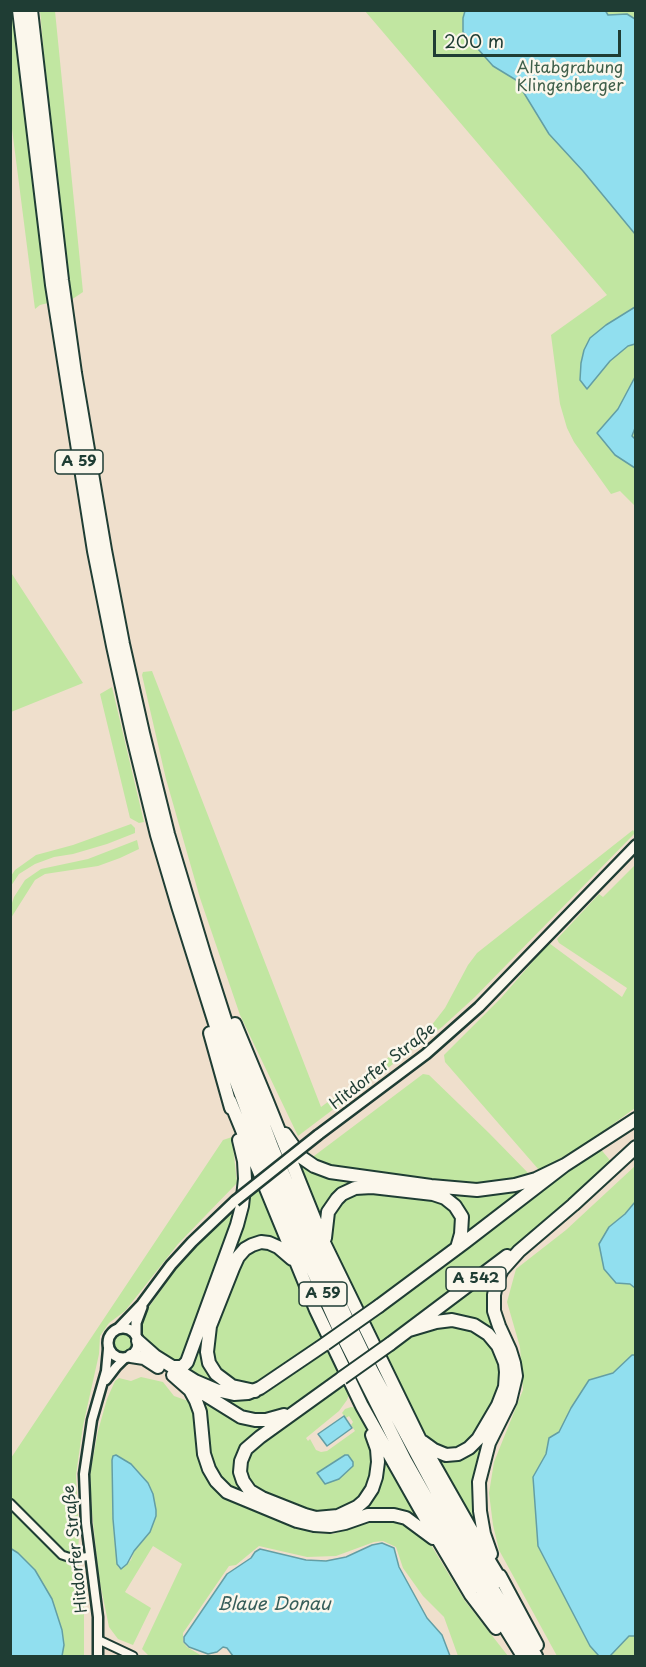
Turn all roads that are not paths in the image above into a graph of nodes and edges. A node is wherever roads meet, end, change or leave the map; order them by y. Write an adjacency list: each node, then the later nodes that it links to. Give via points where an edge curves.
1 (19, 10): 4 (highway, A 59, via 52,285 94,551 133,737)
2 (32, 10): 5 (highway, A 59, via 62,280 105,550 143,733)
3 (636, 845): 15 (main road, Hitdorfer Straße, bridge, via 479,1007 426,1054 235,1201 171,1265)
4 (178, 906): 6 (highway, via 180,930); 35 (highway, A 59, via 218,1033 262,1151 338,1327 405,1460)
5 (205, 957): 7 (highway); 36 (highway, A 59, via 272,1148 352,1329 418,1460)
6 (230, 1101): 14 (highway); 21 (highway, via 244,1161 242,1206 192,1351 187,1362)
7 (267, 1101): 10 (highway, via 301,1157 330,1172 477,1190 527,1182); 12 (highway)
8 (636, 1119): 10 (highway, A 542)
9 (636, 1147): 11 (highway, A 542)
10 (565, 1165): 13 (highway, A 542)
11 (544, 1229): 17 (highway, A 542); 30 (highway, via 502,1270 494,1295 494,1311 516,1376 510,1401 489,1443 479,1482 487,1544)
12 (325, 1245): 13 (highway, via 326,1219 332,1205 355,1188 372,1187 445,1198 462,1217); 26 (highway)
13 (457, 1248): 23 (highway, A 542, bridge)
14 (297, 1265): 23 (highway, via 269,1243 245,1249 232,1268 210,1326 207,1352 216,1374 232,1386); 24 (highway)
15 (142, 1304): 16 (main road, Hitdorfer Straße); 18 (main road, Hitdorfer Straße, via 136,1323)
16 (119, 1328): 18 (main road, via 128,1329); 19 (main road, via 110,1334)
17 (409, 1330): 25 (highway, A 542, bridge); 26 (highway, via 444,1321 474,1325 498,1346 506,1372 498,1405 469,1448 446,1455)
18 (137, 1338): 20 (main road, via 137,1350); 21 (highway, A 542)
19 (108, 1349): 20 (main road, via 117,1358); 22 (street, Hitdorfer Straße)
20 (128, 1357): 21 (highway, A 542, via 144,1358); 22 (street, Hitdorfer Straße)
21 (173, 1371): 23 (highway, A 542, via 225,1393); 25 (highway, A 542, via 241,1417 266,1420); 28 (highway, via 190,1390 200,1412 208,1469 228,1492 314,1525 330,1526 368,1515 394,1515 406,1518)
22 (103, 1385): 29 (street, Hitdorfer Straße, via 85,1459 84,1501)
23 (255, 1391)
24 (362, 1406): 25 (highway, via 377,1449 376,1477 357,1508 329,1518 305,1515 262,1498 250,1491 240,1472 246,1449); 28 (highway)
25 (297, 1411)
26 (420, 1440): 30 (highway)
27 (10, 1503): 29 (street, via 62,1555 74,1559)
28 (441, 1544): 34 (highway, via 471,1595)
29 (90, 1557): 31 (street, Hitdorfer Straße)
30 (502, 1581): 37 (highway)
31 (99, 1640): 32 (street, Hitdorfer Straße); 33 (street)
32 (98, 1656)
33 (133, 1656)
34 (516, 1656)
35 (523, 1656)
36 (536, 1656)
37 (543, 1656)

